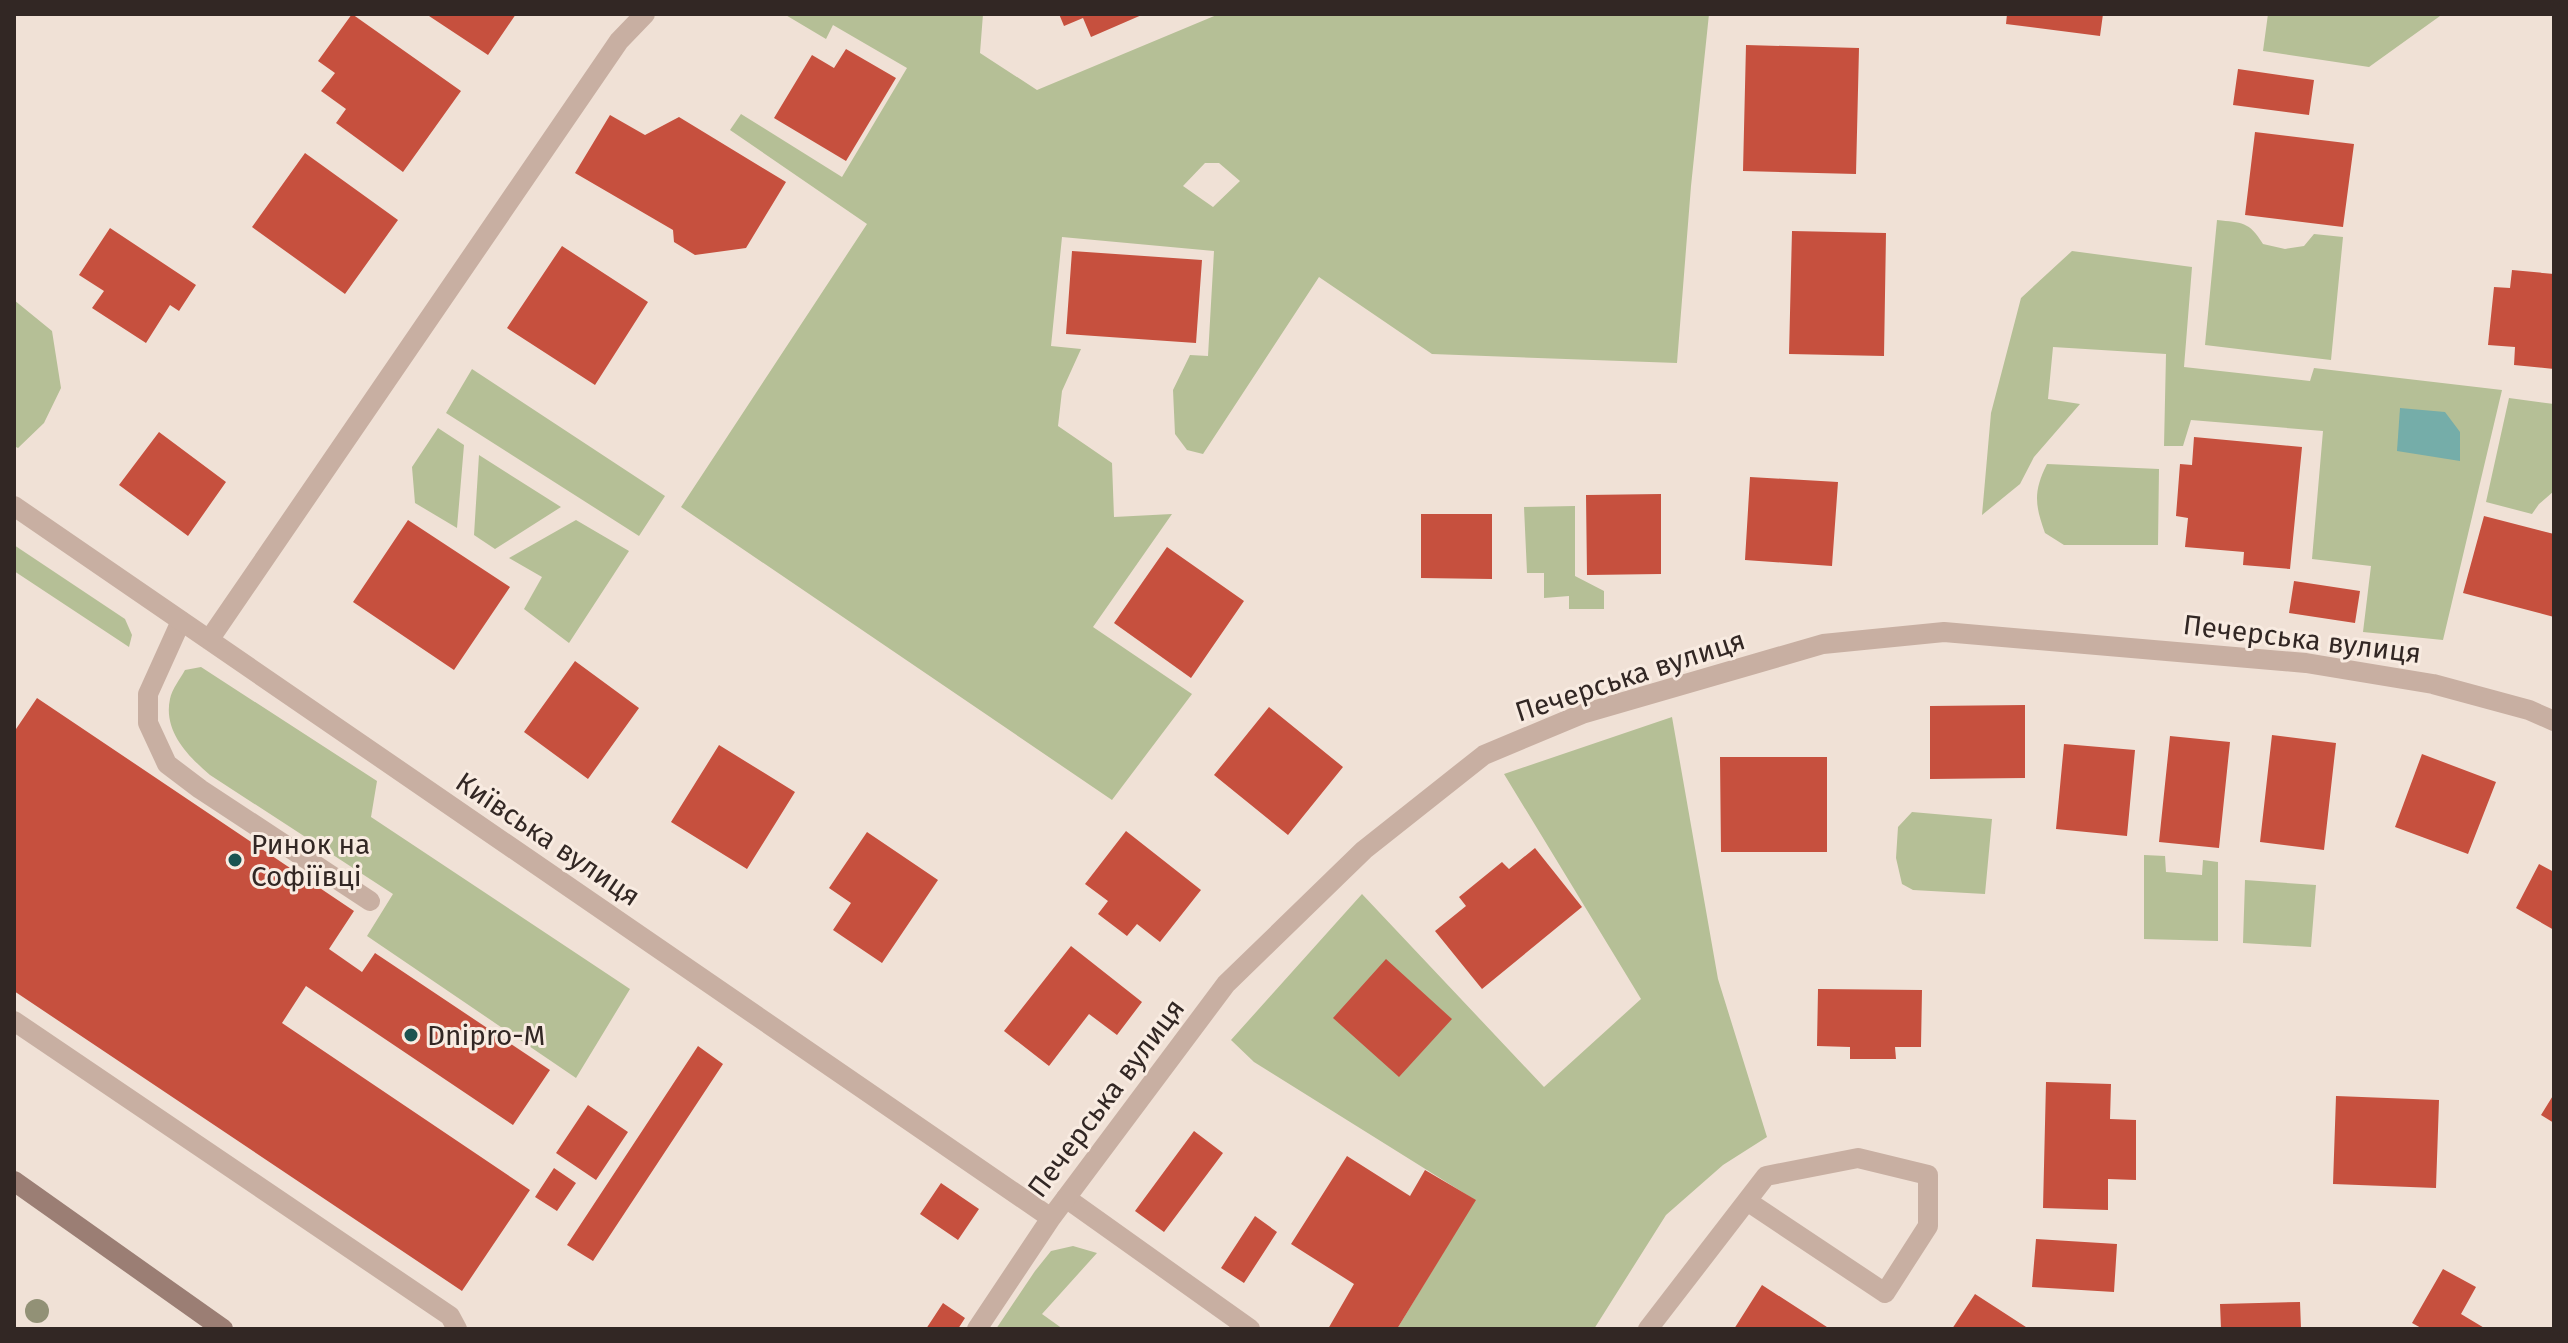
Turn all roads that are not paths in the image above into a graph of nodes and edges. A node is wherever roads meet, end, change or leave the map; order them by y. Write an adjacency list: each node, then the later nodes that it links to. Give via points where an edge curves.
1 (645, 14): 4 (street, via 619,41)
2 (14, 506): 3 (street, Київська вулиця)
3 (181, 621): 4 (street, Київська вулиця); 6 (street, via 148,694 148,723 167,764)
4 (209, 640): 11 (street, Київська вулиця)
5 (2554, 721): 9 (street, Печерська вулиця, via 2433,684 2306,663 1944,632 1823,644 1582,714 1484,755 1364,850 1226,984)
6 (370, 901)
7 (14, 1021): 13 (street, via 450,1316)
8 (14, 1181): 12 (main road)
9 (1066, 1198): 11 (street, Печерська вулиця); 15 (street)
10 (1747, 1201): 10 (street, via 1766,1176 1858,1158 1928,1175 1928,1226 1885,1293); 16 (street)
11 (1051, 1218): 14 (street, Печерська вулиця)
12 (223, 1329)
13 (457, 1329)
14 (977, 1329)
15 (1250, 1329)
16 (1648, 1329)

